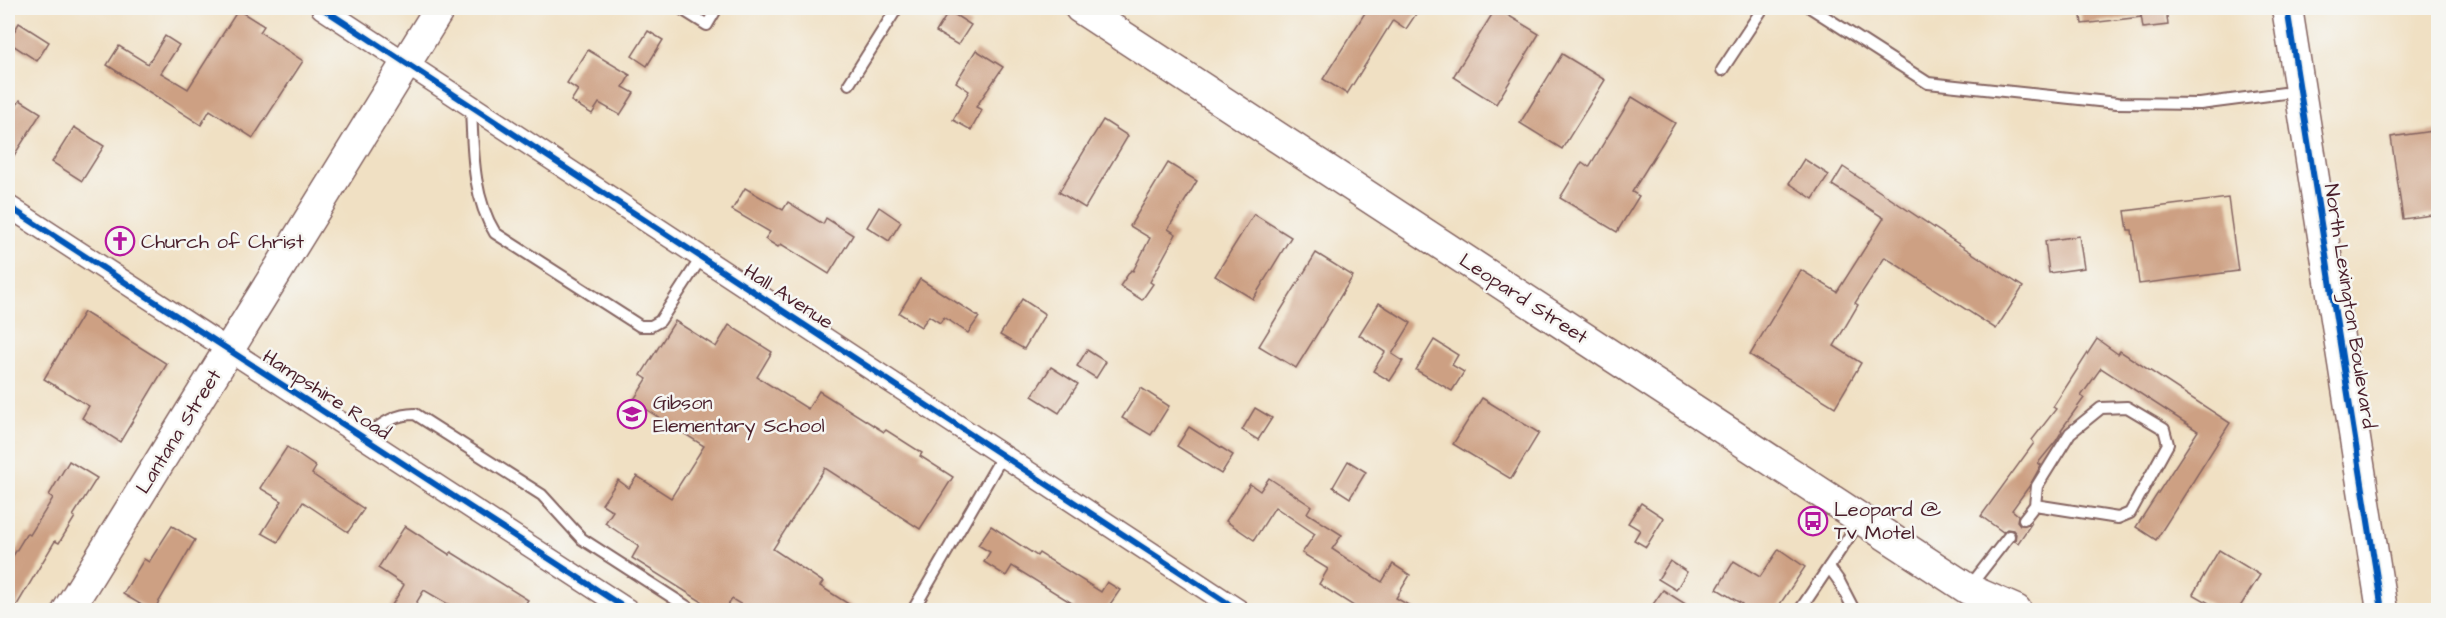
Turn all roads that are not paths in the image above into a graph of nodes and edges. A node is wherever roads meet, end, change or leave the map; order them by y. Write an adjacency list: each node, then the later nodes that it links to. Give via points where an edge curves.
1 (322, 8): 10 (street, Hall Avenue)
2 (440, 8): 10 (street, Lantana Street)
3 (680, 8): 4 (lane, via 707,25)
4 (717, 8)
5 (897, 8): 12 (lane)
6 (1080, 8): 21 (street, Leopard Street)
7 (1763, 8): 11 (lane)
8 (1811, 8): 13 (lane, via 1928,83 2117,103 2199,104)
9 (2287, 8): 13 (street, North Lexington Boulevard)
10 (406, 64): 14 (street, Hall Avenue); 17 (street, Lantana Street)
11 (1722, 70)
12 (849, 84)
13 (2300, 91): 35 (street, North Lexington Boulevard)
14 (471, 107): 16 (street, Hall Avenue); 16 (lane, via 473,165 486,219 495,233 640,326 660,321)
15 (8, 206): 17 (street, Hampshire Road)
16 (701, 258): 19 (street, Hall Avenue)
17 (229, 349): 18 (street, Hampshire Road); 26 (street, Lantana Street)
18 (364, 437): 27 (street, Hampshire Road); 28 (lane, via 389,419 415,414 542,495 582,538)
19 (1003, 455): 29 (lane); 30 (street, Hall Avenue)
20 (2035, 505): 20 (lane, via 2037,486 2070,433 2101,408 2127,407 2164,429 2168,444 2130,513 2118,518); 22 (lane)
21 (1861, 519): 24 (lane); 25 (street, Leopard Street)
22 (2024, 519)
23 (2009, 537): 25 (lane)
24 (1829, 567): 31 (lane); 32 (lane)
25 (1968, 589): 33 (street, Leopard Street); 34 (street, Leopard Street)
26 (76, 607)
27 (628, 610)
28 (692, 610)
29 (913, 610)
30 (1238, 610)
31 (1800, 610)
32 (1854, 610)
33 (1990, 610)
34 (2016, 610)
35 (2382, 610)

